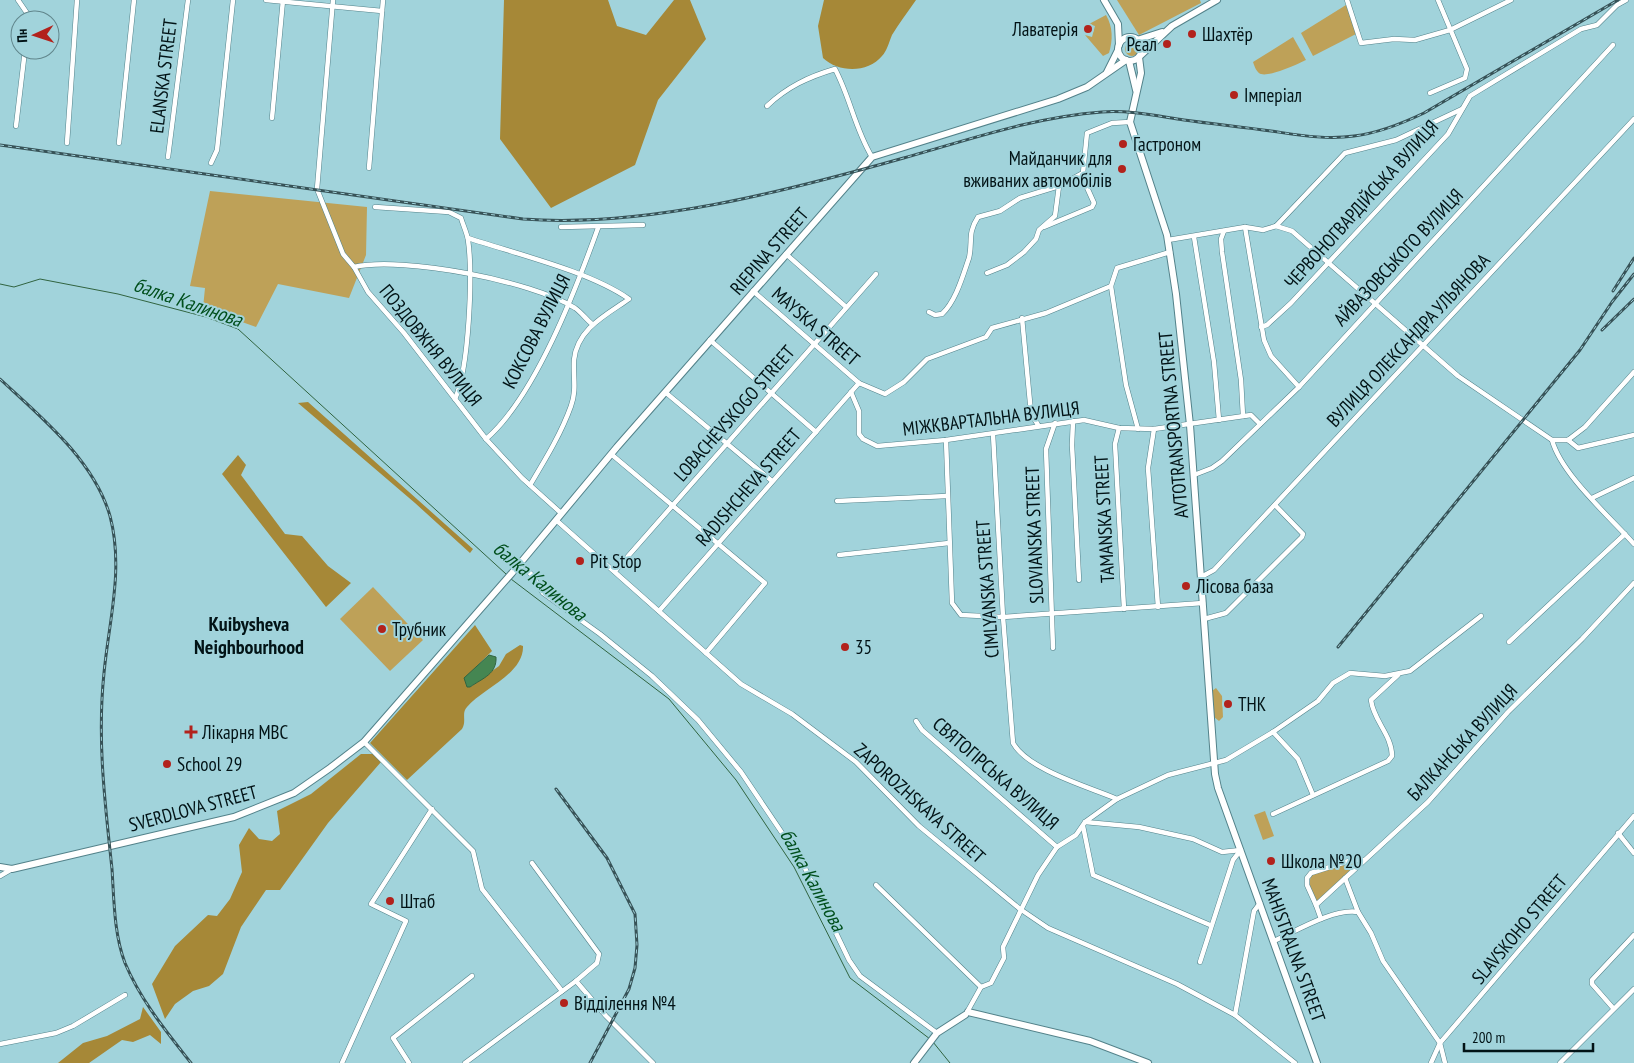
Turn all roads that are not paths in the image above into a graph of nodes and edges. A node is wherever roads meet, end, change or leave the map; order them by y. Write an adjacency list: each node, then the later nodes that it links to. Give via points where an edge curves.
1 (77, 0): 36 (street)
2 (134, 0): 37 (street)
3 (188, 0): 38 (street, ELANSKA STREET)
4 (233, 0): 40 (street, via 217,150)
5 (266, 0): 14 (street)
6 (333, 0): 16 (street, ПОЗДОВЖНЯ ВУЛИЦЯ)
7 (383, 0): 17 (street)
8 (1104, 0): 18 (street)
9 (1217, 0): 15 (street)
10 (1347, 0): 20 (street, via 1361,43 1415,40)
11 (1438, 0): 20 (street)
12 (1511, 0): 20 (street)
13 (1626, 0): 31 (street, ЧЕРВОНОГВАРДІЙСЬКА ВУЛИЦЯ, via 1597,25 1581,29 1470,96)
14 (283, 1): 16 (street); 32 (street)
15 (1206, 3): 19 (street)
16 (333, 6): 17 (street); 58 (street, ПОЗДОВЖНЯ ВУЛИЦЯ, via 317,189 343,254)
17 (382, 11): 41 (street)
18 (1118, 24): 21 (street); 23 (street)
19 (1172, 26): 21 (street, via 1158,34); 24 (street)
20 (1451, 30): 29 (street, via 1467,69 1465,78)
21 (1136, 39): 23 (street, via 1128,38); 24 (street, via 1141,44)
22 (1613, 45): 66 (street, АЙВАЗОВСЬКОГО ВУЛИЦЯ)
23 (1119, 47): 26 (street, via 1120,56); 27 (street)
24 (1140, 56): 26 (street); 28 (street, AVTOTRANSPORTNA STREET)
25 (24, 60): 35 (street)
26 (1127, 61): 27 (street); 28 (street)
27 (1103, 76): 39 (street, via 1087,87 1058,99)
28 (1136, 91): 34 (street, AVTOTRANSPORTNA STREET)
29 (1430, 93)
30 (767, 106): 39 (street, via 791,86 835,69)
31 (1463, 109): 46 (street, via 1396,140 1345,153); 57 (street, ЧЕРВОНОГВАРДІЙСЬКА ВУЛИЦЯ, via 1448,134)
32 (272, 118)
33 (1634, 118): 74 (street, ВУЛИЦЯ ОЛЕКСАНДРА УЛЬЯНОВА)
34 (1130, 122): 42 (street, via 1112,123 1087,134); 54 (street, AVTOTRANSPORTNA STREET)
35 (16, 126)
36 (67, 144)
37 (119, 144)
38 (168, 156)
39 (872, 157): 56 (street, RIEPINA STREET)
40 (211, 163)
41 (369, 168)
42 (1083, 173): 43 (street); 50 (street, via 1094,203 1092,207)
43 (1059, 186): 50 (street, via 1055,216); 68 (street, via 1020,198 1000,211 978,217 971,229 968,259 951,301 942,314)
44 (375, 207): 53 (street, via 449,212 461,218)
45 (643, 225): 48 (street)
46 (1276, 226): 49 (street, via 1263,230); 57 (street, via 1292,231)
47 (561, 227): 48 (street)
48 (598, 228): 62 (street, КОКСОВА ВУЛИЦЯ)
49 (1245, 228): 51 (street); 71 (street)
50 (1039, 230): 60 (street, via 1036,239 1024,252 1007,265)
51 (1224, 231): 52 (street); 82 (street, via 1222,252 1241,380)
52 (1194, 237): 54 (street); 83 (street, via 1214,362)
53 (468, 238): 59 (street); 62 (street)
54 (1168, 240): 55 (street, AVTOTRANSPORTNA STREET)
55 (1170, 252): 63 (street, via 1117,268); 88 (street, AVTOTRANSPORTNA STREET)
56 (786, 254): 64 (street, RIEPINA STREET); 67 (street)
57 (1328, 262): 66 (street); 71 (street, ЧЕРВОНОГВАРДІЙСЬКА ВУЛИЦЯ, via 1291,303)
58 (354, 267): 59 (street, via 395,264); 81 (street, ПОЗДОВЖНЯ ВУЛИЦЯ, via 368,292)
59 (470, 273): 65 (street); 81 (street, via 466,341)
60 (987, 273)
61 (876, 274): 67 (street, LOBACHEVSKOGO STREET)
62 (581, 276): 65 (street, КОКСОВА ВУЛИЦЯ); 70 (street, via 629,299)
63 (1111, 286): 69 (street, via 1046,314); 90 (street, via 1126,385)
64 (753, 291): 72 (street, RIEPINA STREET); 73 (street, MAYSKA STREET)
65 (569, 304): 70 (street); 95 (street, КОКСОВА ВУЛИЦЯ, via 528,384 498,428)
66 (1375, 304): 74 (street); 77 (street, АЙВАЗОВСЬКОГО ВУЛИЦЯ)
67 (845, 306): 73 (street, LOBACHEVSKOGO STREET)
68 (929, 312)
69 (1022, 318): 76 (street, MAYSKA STREET, via 992,328 986,337 927,358 904,382 885,394); 87 (street, via 1031,413)
70 (592, 324): 104 (street, via 584,334 574,359 576,387 571,407)
71 (1261, 327): 77 (street, via 1271,356)
72 (710, 340): 78 (street, RIEPINA STREET); 80 (street)
73 (814, 343): 76 (street, MAYSKA STREET); 80 (street, LOBACHEVSKOGO STREET)
74 (1422, 346): 97 (street, via 1458,376); 108 (street, ВУЛИЦЯ ОЛЕКСАНДРА УЛЬЯНОВА)
75 (1634, 372): 98 (street, via 1585,427)
76 (859, 383): 79 (street, RADISHCHEVA STREET)
77 (1299, 387): 86 (street, АЙВАЗОВСЬКОГО ВУЛИЦЯ)
78 (665, 392): 99 (street); 100 (street, RIEPINA STREET)
79 (851, 392): 92 (street, RADISHCHEVA STREET); 96 (street, МІЖКВАРТАЛЬНА ВУЛИЦЯ, via 859,411 859,434 868,443 877,446)
80 (771, 394): 92 (street); 99 (street, LOBACHEVSKOGO STREET)
81 (455, 399): 95 (street, ПОЗДОВЖНЯ ВУЛИЦЯ)
82 (1243, 416): 83 (street, МІЖКВАРТАЛЬНА ВУЛИЦЯ); 86 (street, via 1251,415)
83 (1219, 420): 88 (street, МІЖКВАРТАЛЬНА ВУЛИЦЯ)
84 (1074, 421): 85 (street, МІЖКВАРТАЛЬНА ВУЛИЦЯ); 89 (street, МІЖКВАРТАЛЬНА ВУЛИЦЯ, via 1084,420); 121 (street, via 1072,445)
85 (1055, 423): 87 (street, МІЖКВАРТАЛЬНА ВУЛИЦЯ); 127 (street, SLOVIANSKA STREET, via 1046,449)
86 (1260, 424): 101 (street, АЙВАЗОВСЬКОГО ВУЛИЦЯ, via 1222,461)
87 (1038, 425): 93 (street, МІЖКВАРТАЛЬНА ВУЛИЦЯ)
88 (1190, 425): 91 (street, МІЖКВАРТАЛЬНА ВУЛИЦЯ); 101 (street, AVTOTRANSPORTNA STREET)
89 (1119, 428): 90 (street, МІЖКВАРТАЛЬНА ВУЛИЦЯ); 125 (street, TAMANSKA STREET, via 1114,444)
90 (1138, 429): 91 (street, МІЖКВАРТАЛЬНА ВУЛИЦЯ)
91 (1154, 429): 124 (street, via 1148,468)
92 (816, 432): 103 (street, RADISHCHEVA STREET)
93 (992, 434): 96 (street, МІЖКВАРТАЛЬНА ВУЛИЦЯ); 129 (street, CIMLYANSKA STREET)
94 (1634, 435): 98 (street, via 1578,448)
95 (486, 438): 104 (street, ПОЗДОВЖНЯ ВУЛИЦЯ)
96 (946, 440): 105 (street)
97 (1552, 440): 98 (street); 106 (street, via 1555,452)
98 (1568, 440)
99 (728, 443): 103 (street); 109 (street, LOBACHEVSKOGO STREET)
100 (611, 454): 109 (street); 110 (street, RIEPINA STREET)
101 (1194, 475): 120 (street, AVTOTRANSPORTNA STREET)
102 (1634, 478): 106 (street)
103 (772, 481): 114 (street, RADISHCHEVA STREET)
104 (530, 486): 110 (street, ПОЗДОВЖНЯ ВУЛИЦЯ)
105 (947, 496): 107 (street); 113 (street)
106 (1592, 498): 112 (street)
107 (837, 501)
108 (1275, 505): 120 (street, ВУЛИЦЯ ОЛЕКСАНДРА УЛЬЯНОВА, via 1214,570); 130 (street, via 1303,534 1302,537 1226,613)
109 (673, 506): 114 (street); 118 (street, LOBACHEVSKOGO STREET)
110 (561, 513): 111 (street, RIEPINA STREET)
111 (556, 520): 117 (street, RIEPINA STREET); 118 (street, ZAPOROZHSKAYA STREET)
112 (1625, 534): 115 (street); 131 (street)
113 (950, 543): 116 (street); 129 (street, via 952,603 959,614)
114 (717, 544): 126 (street, RADISHCHEVA STREET); 133 (street, via 765,583)
115 (1634, 544)
116 (839, 555)
117 (519, 563): 119 (street, RIEPINA STREET); 174 (street, via 532,575 543,593 652,676 698,720 741,772 803,864 849,960 860,976)
118 (615, 571): 126 (street, ZAPOROZHSKAYA STREET)
119 (512, 573): 137 (street, SVERDLOVA STREET)
120 (1201, 577): 123 (street, AVTOTRANSPORTNA STREET)
121 (1079, 580)
122 (1634, 582): 149 (street, БАЛКАНСЬКА ВУЛИЦЯ, via 1508,712 1428,802)
123 (1203, 603): 124 (street); 130 (street, AVTOTRANSPORTNA STREET)
124 (1158, 607): 125 (street)
125 (1124, 609): 127 (street)
126 (659, 611): 133 (street, ZAPOROZHSKAYA STREET)
127 (1052, 613): 129 (street); 132 (street, SLOVIANSKA STREET)
128 (1480, 616): 134 (street, via 1410,671)
129 (1003, 617): 140 (street, CIMLYANSKA STREET, via 1013,743 1020,754 1038,765)
130 (1204, 619): 138 (street, AVTOTRANSPORTNA STREET)
131 (1510, 642)
132 (1053, 648)
133 (706, 653): 158 (street, ZAPOROZHSKAYA STREET, via 740,684 792,714 856,762 919,826)
134 (1399, 675): 136 (street, via 1350,673 1333,683 1318,701); 139 (street, via 1371,700 1371,706 1385,730 1392,756 1388,761)
135 (916, 721): 146 (street, СВЯТОГІРСЬКА ВУЛИЦЯ, via 922,730)
136 (1274, 732): 138 (street, via 1226,760); 139 (street, via 1298,759)
137 (364, 742): 141 (street); 152 (street, SVERDLOVA STREET, via 294,793 260,808)
138 (1214, 763): 140 (street, via 1168,775); 147 (street, MAHISTRALNA STREET, via 1218,788)
139 (1314, 795): 142 (street)
140 (1117, 799): 144 (street)
141 (432, 809): 169 (street, via 473,852 482,889); 177 (street, via 371,904 406,921)
142 (1273, 814)
143 (1634, 816): 145 (street, SLAVSKOHO STREET)
144 (1084, 824): 146 (street, via 1076,835); 147 (street, СВЯТОГІРСЬКА ВУЛИЦЯ, via 1148,829 1188,838 1222,852); 161 (street, via 1093,875)
145 (1618, 833): 148 (street); 176 (street, SLAVSKOHO STREET, via 1548,920)
146 (1057, 847): 158 (street)
147 (1241, 850): 156 (street, MAHISTRALNA STREET); 161 (street, via 1233,860)
148 (1634, 853)
149 (1364, 860): 154 (street, БАЛКАНСЬКА ВУЛИЦЯ); 157 (street, via 1352,860 1311,873 1307,885)
150 (532, 863): 166 (street, via 598,954 597,963)
151 (0, 867): 152 (street, SVERDLOVA STREET)
152 (12, 869): 153 (street)
153 (0, 876)
154 (1346, 878): 157 (street, БАЛКАНСЬКА ВУЛИЦЯ); 159 (street)
155 (876, 885): 167 (street)
156 (1260, 903): 163 (street, MAHISTRALNA STREET); 173 (street, via 1254,911)
157 (1316, 905): 160 (street)
158 (1020, 909): 167 (street, via 1003,947 1004,958 991,983); 173 (street, ZAPOROZHSKAYA STREET, via 1048,928 1177,984)
159 (1358, 912): 160 (street); 176 (street, via 1384,961)
160 (1321, 919): 163 (street)
161 (1210, 925): 164 (street)
162 (1634, 935): 171 (street, via 1592,980)
163 (1274, 942): 184 (street, MAHISTRALNA STREET)
164 (1200, 962)
165 (472, 976): 178 (street, via 393,1038)
166 (576, 981): 169 (street); 180 (street)
167 (981, 987): 172 (street)
168 (1634, 988): 171 (street)
169 (562, 991): 179 (street)
170 (125, 995): 175 (street, via 56,1033)
171 (1614, 1008): 187 (street)
172 (966, 1013): 174 (street); 182 (street, via 1090,1042)
173 (1235, 1015): 183 (street, ZAPOROZHSKAYA STREET)
174 (937, 1033): 181 (street)
175 (0, 1044)
176 (1440, 1044): 185 (street, SLAVSKOHO STREET); 186 (street)
177 (342, 1063)
178 (409, 1063)
179 (465, 1063)
180 (653, 1063)
181 (914, 1063)
182 (1148, 1063)
183 (1295, 1063)
184 (1317, 1063)
185 (1430, 1063)
186 (1445, 1063)
187 (1560, 1063)

